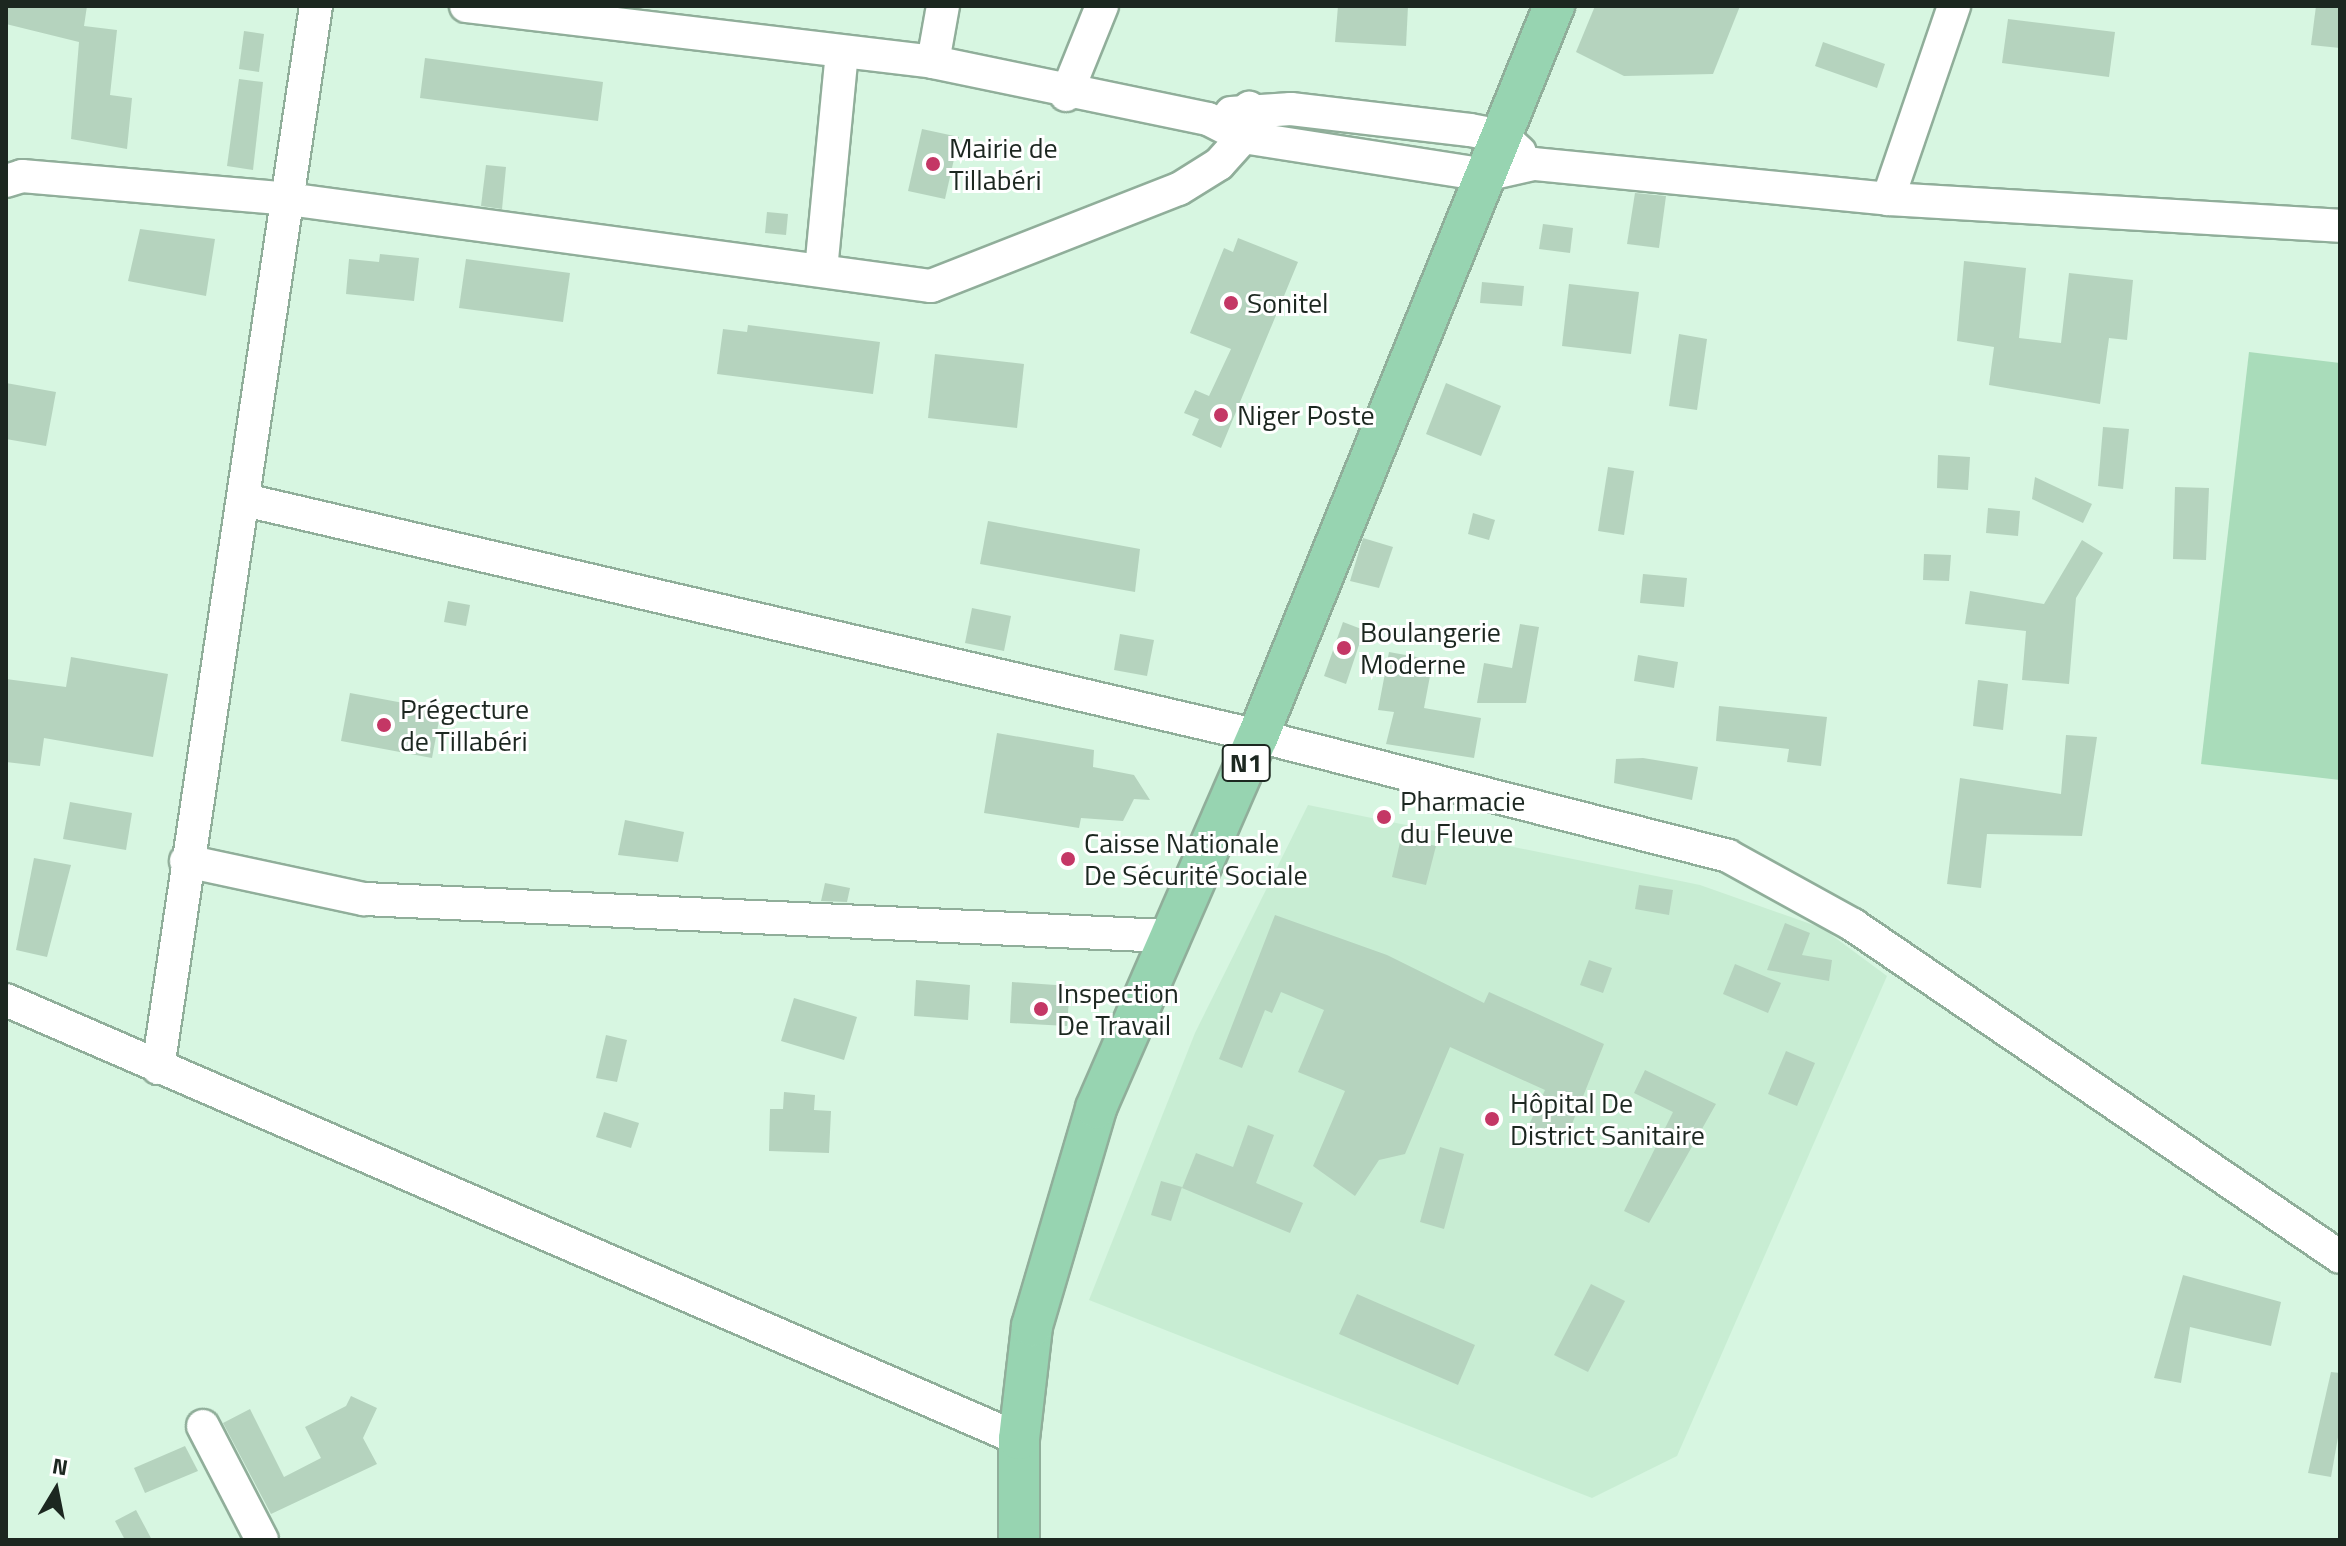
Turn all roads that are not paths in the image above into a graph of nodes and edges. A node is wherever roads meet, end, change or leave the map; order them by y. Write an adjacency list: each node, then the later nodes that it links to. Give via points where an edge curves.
1 (316, 6): 16 (street)
2 (466, 6): 7 (street)
3 (943, 6): 9 (street)
4 (1102, 6): 10 (street)
5 (1554, 6): 12 (main road, N1)
6 (1954, 6): 17 (street)
7 (560, 12): 8 (street)
8 (842, 52): 9 (street); 19 (street)
9 (933, 62): 10 (street)
10 (1066, 95): 11 (street)
11 (1246, 123): 12 (street); 14 (street); 19 (street, via 1219,164 1179,189 931,286)
12 (1502, 136): 13 (street); 14 (main road, N1)
13 (1534, 164): 14 (street); 17 (street)
14 (1485, 175): 21 (main road, N1)
15 (6, 181): 16 (street, via 22,176)
16 (288, 199): 19 (street); 20 (street)
17 (1888, 199): 18 (street)
18 (2340, 226)
19 (821, 270)
20 (245, 500): 21 (street); 22 (street)
21 (1258, 736): 23 (main road, N1); 26 (street, via 1728,856 1853,925)
22 (186, 861): 23 (street, via 364,899); 25 (street)
23 (1166, 936): 28 (main road, N1, via 1096,1108 1051,1257 1032,1326)
24 (6, 1000): 25 (street)
25 (158, 1068): 28 (street)
26 (2340, 1257)
27 (203, 1426): 29 (street)
28 (1019, 1439): 30 (main road, N1)
29 (262, 1540)
30 (1019, 1540)

